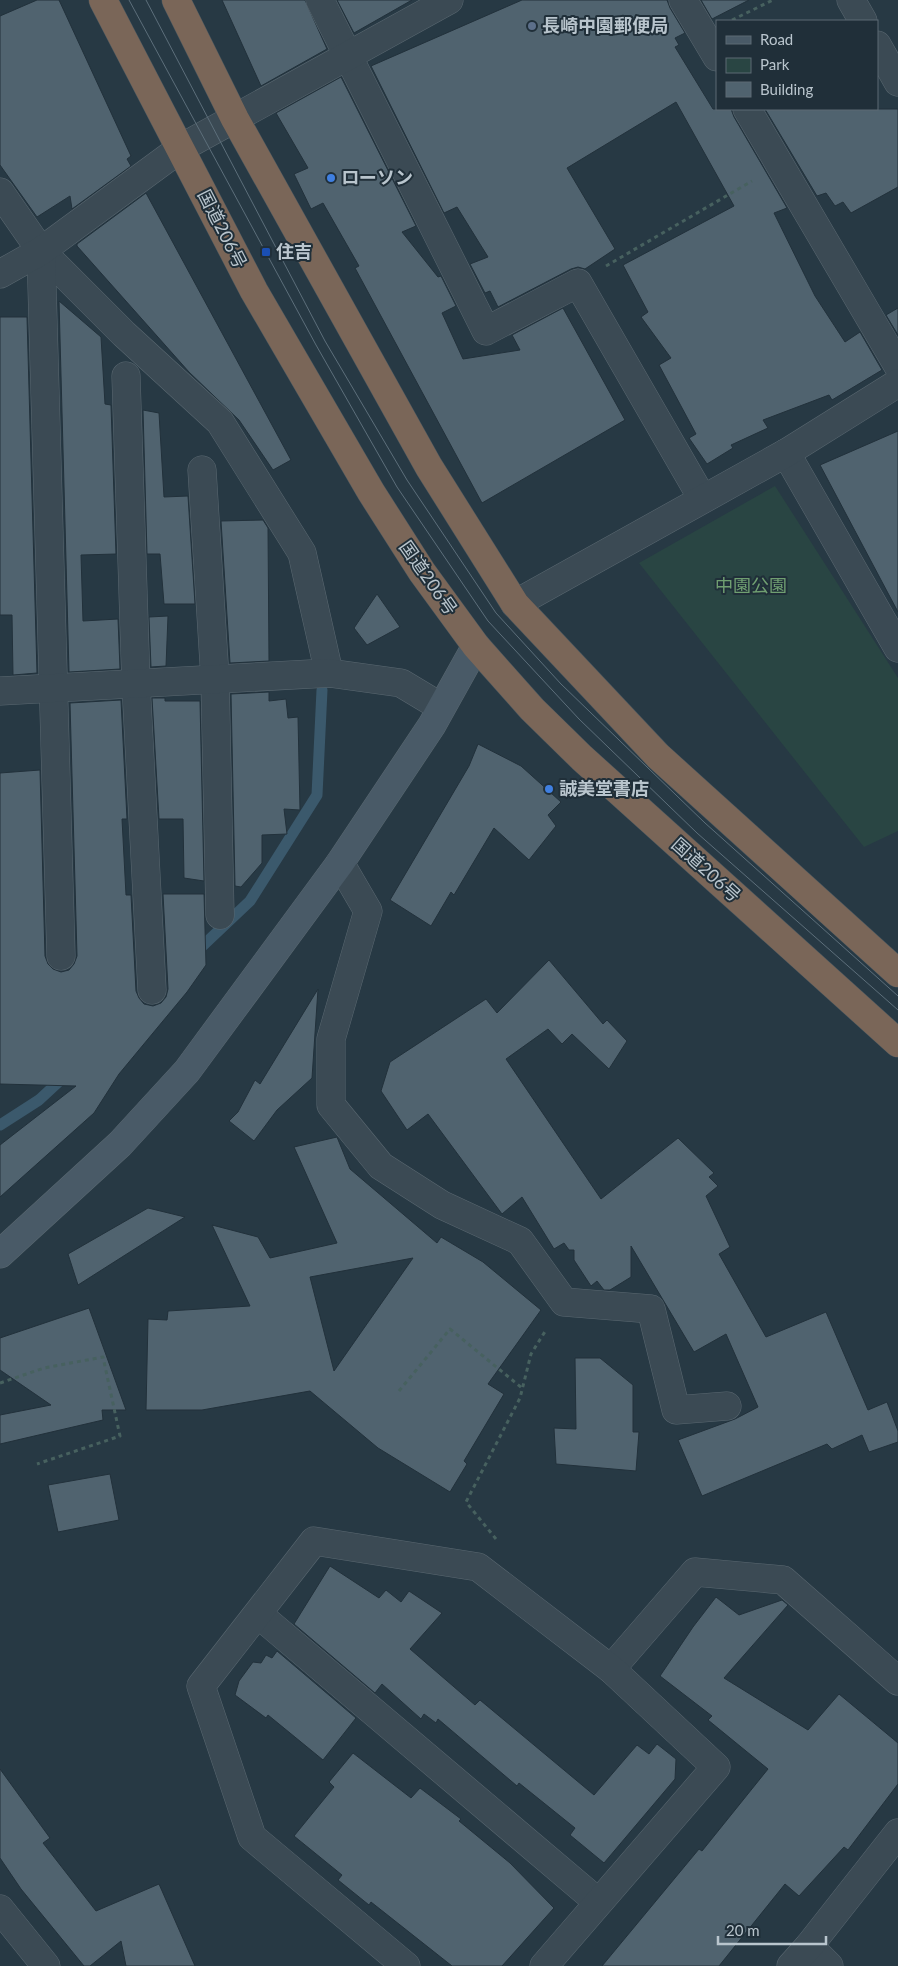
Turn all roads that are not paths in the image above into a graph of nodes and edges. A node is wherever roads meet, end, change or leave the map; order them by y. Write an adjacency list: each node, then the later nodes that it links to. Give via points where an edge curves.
1 (103, 0): 14 (highway, 国道206号)
2 (176, 0): 13 (highway)
3 (320, 0): 9 (street)
4 (449, 0): 9 (street)
5 (683, 0): 10 (street)
6 (851, 0): 7 (street)
7 (862, 20)
8 (878, 47): 11 (street)
9 (347, 55): 13 (street); 23 (street, via 486,331 578,283)
10 (716, 55)
11 (898, 82)
12 (748, 110): 18 (street)
13 (235, 119): 14 (street); 24 (highway, via 429,467)
14 (181, 148): 16 (street); 25 (highway, 国道206号, via 254,291 371,492 422,572)
15 (0, 192): 16 (street)
16 (41, 251): 17 (street); 27 (street, via 124,334 220,422 302,553); 30 (street)
17 (0, 274)
18 (898, 366)
19 (126, 376): 29 (street)
20 (898, 383): 21 (street)
21 (786, 453): 23 (street); 26 (street)
22 (202, 470): 28 (street)
23 (702, 498): 24 (street)
24 (515, 604): 36 (highway, via 658,756)
25 (476, 646): 32 (street); 38 (highway, 国道206号, via 532,709 582,758)
26 (898, 648)
27 (330, 672): 28 (street); 32 (street, via 401,683)
28 (215, 679): 29 (street); 34 (street)
29 (136, 684): 30 (street); 37 (street)
30 (53, 689): 31 (street); 35 (street)
31 (0, 692)
32 (441, 707): 33 (street)
33 (340, 863): 39 (street, via 187,1071 120,1144); 40 (street, via 368,911 331,1039 331,1105 382,1166 442,1205 520,1241 564,1302 651,1309 676,1410)
34 (220, 915)
35 (61, 956)
36 (898, 973)
37 (152, 990)
38 (898, 1042)
39 (0, 1254)
40 (727, 1406)
41 (258, 1614): 42 (street, via 314,1541 478,1567); 45 (street); 49 (street, via 200,1686 252,1837)
42 (610, 1669): 43 (street, via 695,1572 783,1580); 45 (street, via 716,1767)
43 (898, 1681)
44 (898, 1833): 47 (street)
45 (598, 1902): 50 (street)
46 (0, 1909): 48 (street)
47 (809, 1946): 51 (street); 52 (street)
48 (46, 1966)
49 (406, 1966)
50 (544, 1966)
51 (791, 1966)
52 (829, 1966)

